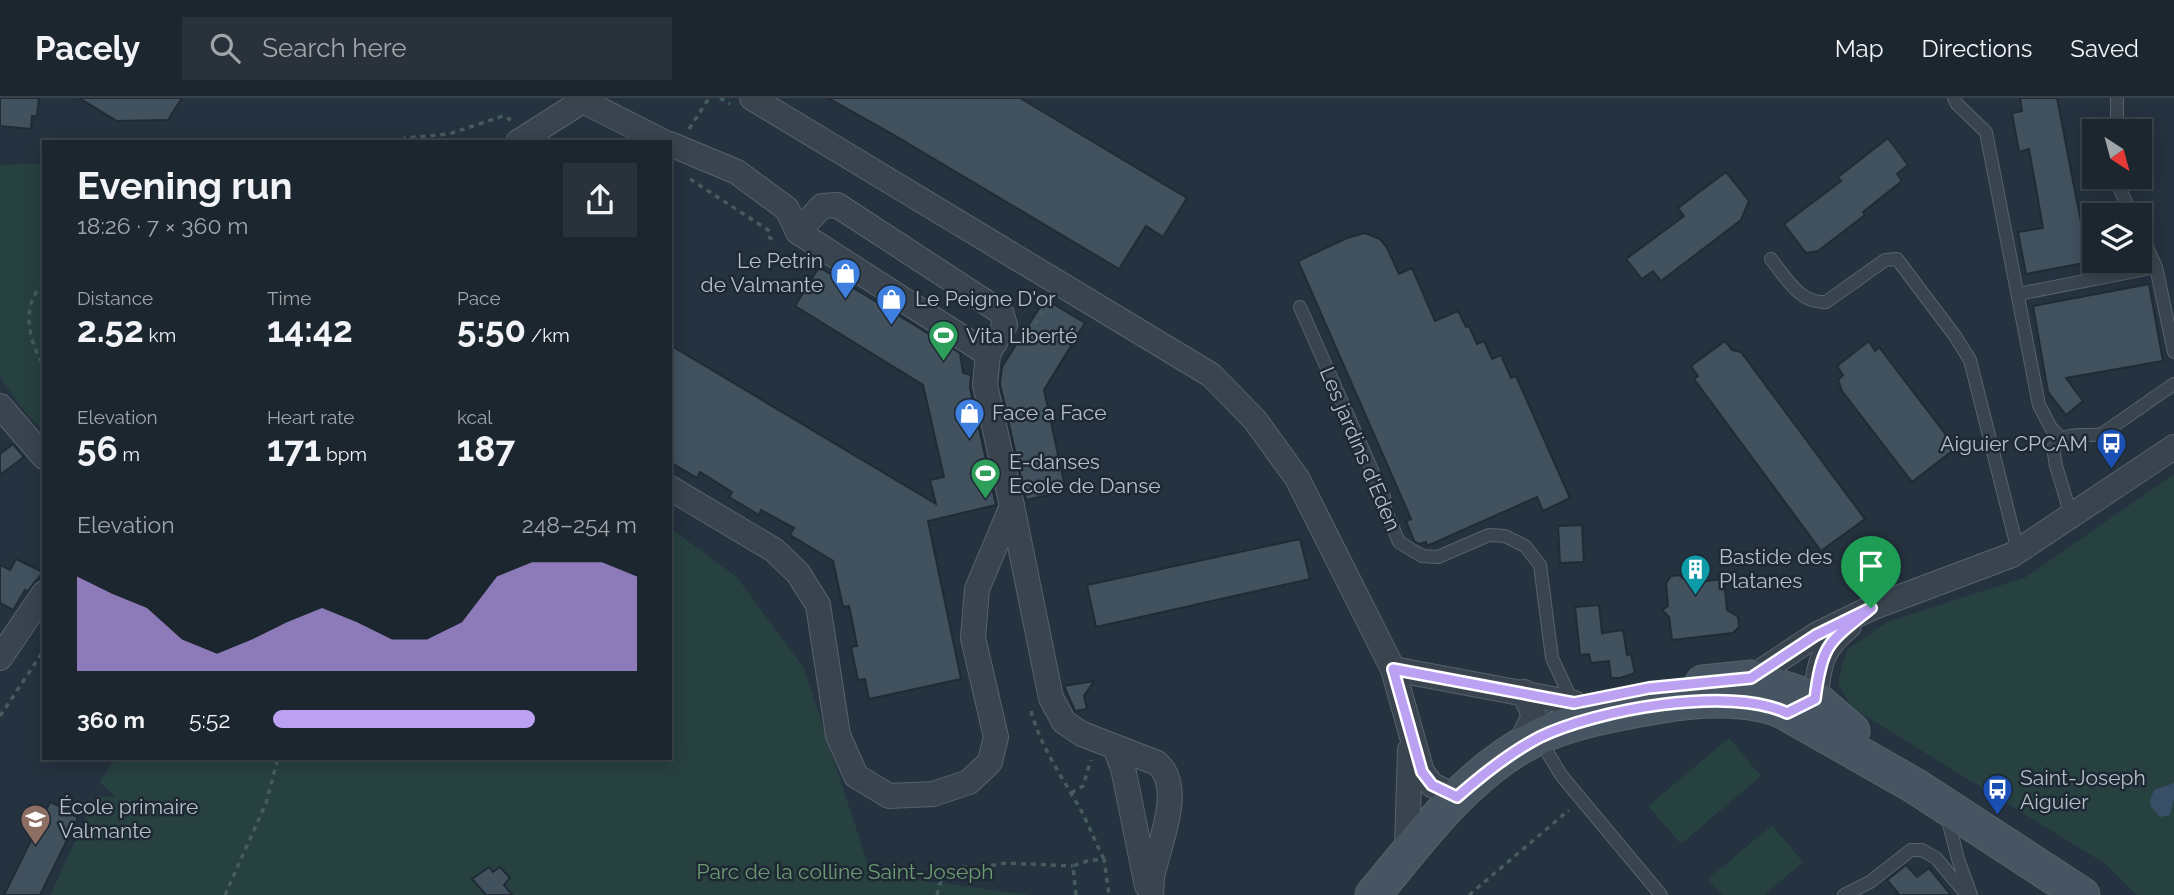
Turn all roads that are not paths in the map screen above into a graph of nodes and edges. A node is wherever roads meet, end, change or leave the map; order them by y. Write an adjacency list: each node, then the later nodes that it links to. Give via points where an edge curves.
1 (752, 98): 28 (street, via 1211,374 1255,420 1297,478)
2 (1954, 98): 12 (lane, via 1986,132)
3 (2117, 98): 5 (lane)
4 (585, 99): 6 (street); 7 (street)
5 (2117, 119)
6 (521, 140)
7 (674, 140): 8 (street, via 737,172 787,209)
8 (790, 235): 15 (street); 15 (street, via 822,206 837,205 1001,312 1005,325)
9 (2152, 258): 11 (lane)
10 (1770, 259): 24 (lane, via 1802,296 1820,302 1885,260 1897,259 1970,360)
11 (2156, 267): 12 (lane); 14 (lane)
12 (2018, 294): 18 (lane, via 2039,405)
13 (1300, 307): 30 (lane, Les jardins d'Eden, via 1384,497 1399,542 1422,556 1438,557 1489,535 1505,536 1525,546 1540,565 1552,658)
14 (2174, 352)
15 (988, 354): 22 (street, via 985,384)
16 (2174, 384): 18 (lane, via 2102,434 2076,433)
17 (0, 406): 20 (street)
18 (2061, 438): 23 (lane, via 2053,448)
19 (2174, 447): 23 (street)
20 (42, 455)
21 (672, 489): 22 (street, via 774,550 798,573 818,605 838,735 856,776 889,796 933,794 969,782 990,762 996,737 973,638 977,589)
22 (1012, 506): 34 (street, via 1051,698 1064,722)
23 (2071, 516): 24 (street)
24 (2018, 551): 26 (street)
25 (42, 596): 27 (street)
26 (1871, 608): 29 (street, via 1816,635); 31 (street, via 1826,647 1819,671)
27 (0, 658)
28 (1393, 669): 32 (street); 33 (street)
29 (1751, 678): 30 (street, via 1649,688); 31 (street)
30 (1574, 703): 32 (street)
31 (1793, 707): 32 (street, via 1707,700 1600,717 1556,730); 36 (street)
32 (1528, 724): 35 (street, via 1502,733 1463,768); 40 (lane, via 1561,775)
33 (1411, 736): 35 (street, via 1422,772 1432,785); 37 (street)
34 (1104, 751): 39 (street, via 1123,768); 39 (street, via 1157,763 1170,784 1165,832)
35 (1450, 794): 37 (street)
36 (1945, 806): 42 (lane); 43 (street)
37 (1391, 870)
38 (1868, 890): 41 (lane); 42 (lane, via 1911,850 1922,850 1936,858)
39 (1150, 895)
40 (1661, 895)
41 (1844, 895)
42 (1969, 895)
43 (2082, 895)

